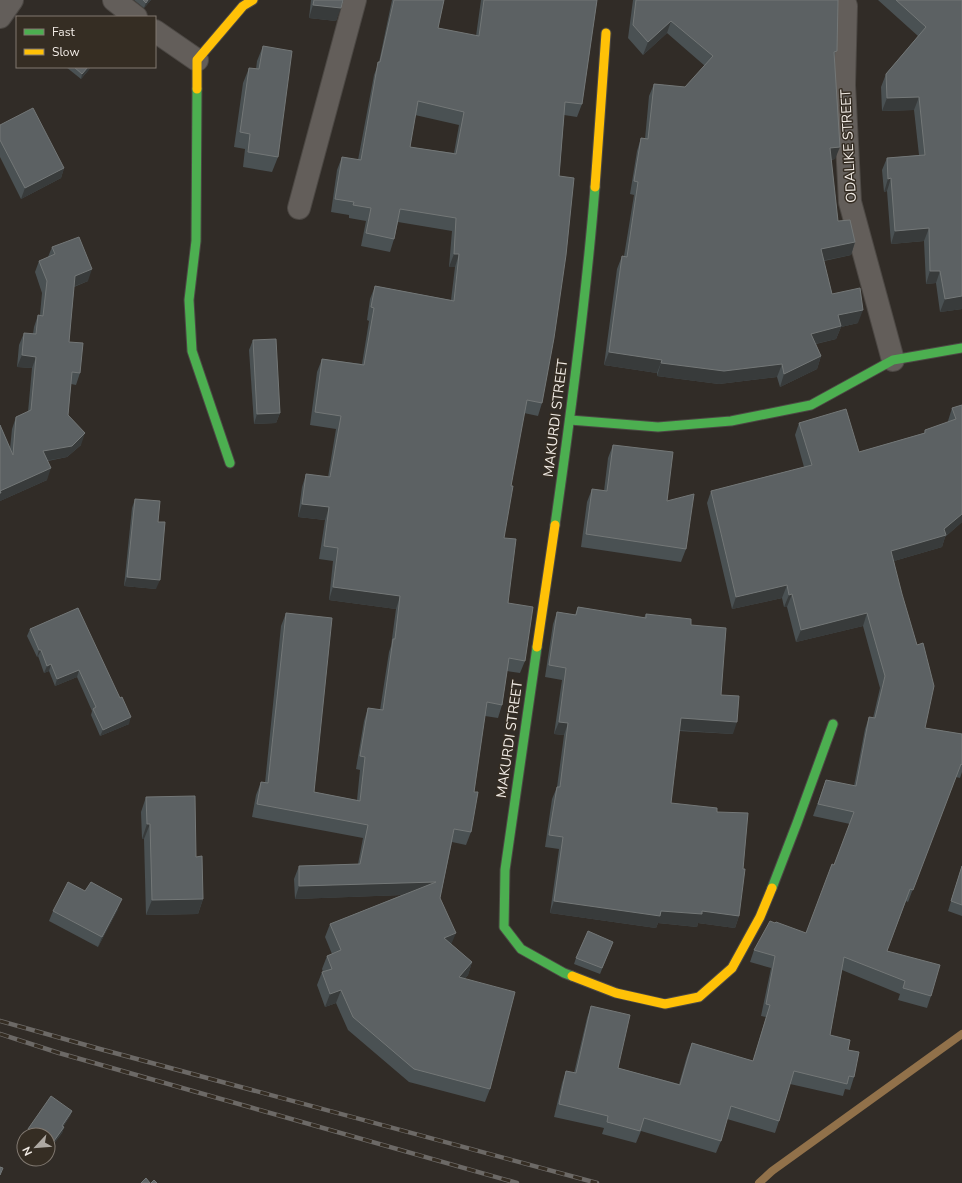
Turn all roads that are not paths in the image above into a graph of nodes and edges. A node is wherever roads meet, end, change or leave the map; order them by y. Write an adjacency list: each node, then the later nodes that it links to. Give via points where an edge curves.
1 (12, 0): 7 (street)
2 (114, 0): 6 (street)
3 (253, 0): 10 (street, via 243,6)
4 (355, 0): 11 (street)
5 (844, 0): 13 (street, ODALIKE STREET, via 844,85 850,202)
6 (135, 16)
7 (0, 17)
8 (156, 32): 10 (street)
9 (606, 33): 14 (street, MAKURDI STREET, via 590,234)
10 (197, 60): 15 (street, via 196,241 189,300 192,351)
11 (299, 208)
12 (962, 348): 13 (street)
13 (893, 360): 14 (street, via 811,405 731,421 658,427)
14 (570, 420): 16 (street, MAKURDI STREET, via 505,870 504,927 521,949 564,973 616,993 665,1004 699,997 732,968 760,917 798,823)
15 (230, 463)
16 (832, 724)

